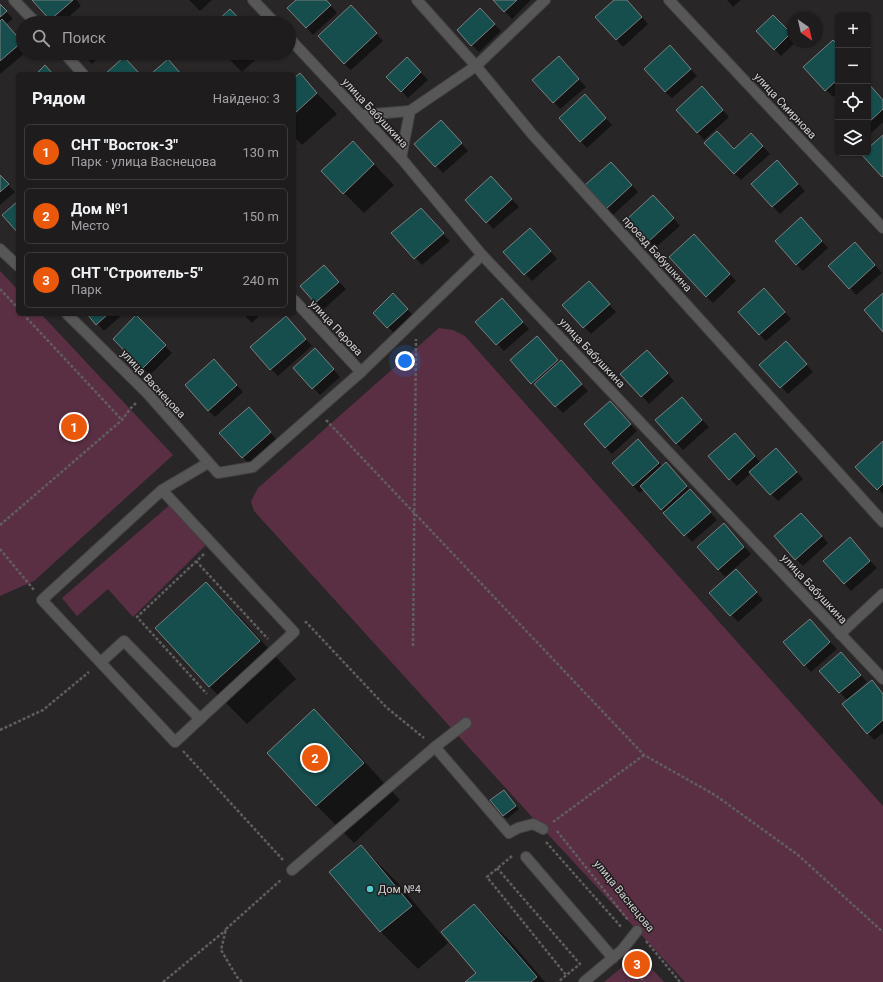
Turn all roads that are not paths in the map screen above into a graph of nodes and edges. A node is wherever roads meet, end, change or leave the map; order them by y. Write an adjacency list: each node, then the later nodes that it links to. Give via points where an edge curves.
1 (14, 0): 6 (street)
2 (253, 0): 7 (street)
3 (416, 0): 10 (street, проезд Бабушкина)
4 (545, 0): 10 (street)
5 (669, 0): 15 (street, улица Смирнова)
6 (29, 16)
7 (268, 16)
8 (296, 45): 13 (street, улица Бабушкина)
9 (71, 60): 11 (street)
10 (476, 66): 12 (street); 24 (street, проезд Бабушкина, via 532,134)
11 (82, 72)
12 (410, 111): 13 (street); 14 (street)
13 (361, 115): 14 (street, улица Бабушкина)
14 (401, 158): 17 (street, улица Бабушкина)
15 (883, 228)
16 (0, 249): 18 (street)
17 (482, 255): 21 (street); 26 (street, улица Бабушкина)
18 (16, 264)
19 (296, 302): 21 (street, улица Перова)
20 (69, 316): 22 (street, улица Васнецова, via 147,393)
21 (361, 372): 22 (street, улица Васнецова, via 253,467 218,473)
22 (208, 462): 23 (street)
23 (162, 490): 27 (street, via 42,600); 29 (street, via 294,632)
24 (883, 522)
25 (883, 594): 26 (street)
26 (840, 634): 28 (street, улица Бабушкина)
27 (101, 662): 29 (street, via 124,641); 29 (street, via 175,742)
28 (883, 679)
29 (200, 719)
30 (466, 723): 31 (street)
31 (435, 747): 32 (street, via 509,833 533,824); 34 (street)
32 (546, 830)
33 (526, 857): 36 (street)
34 (292, 870)
35 (637, 931): 36 (street)
36 (613, 958): 37 (street)
37 (584, 982)

